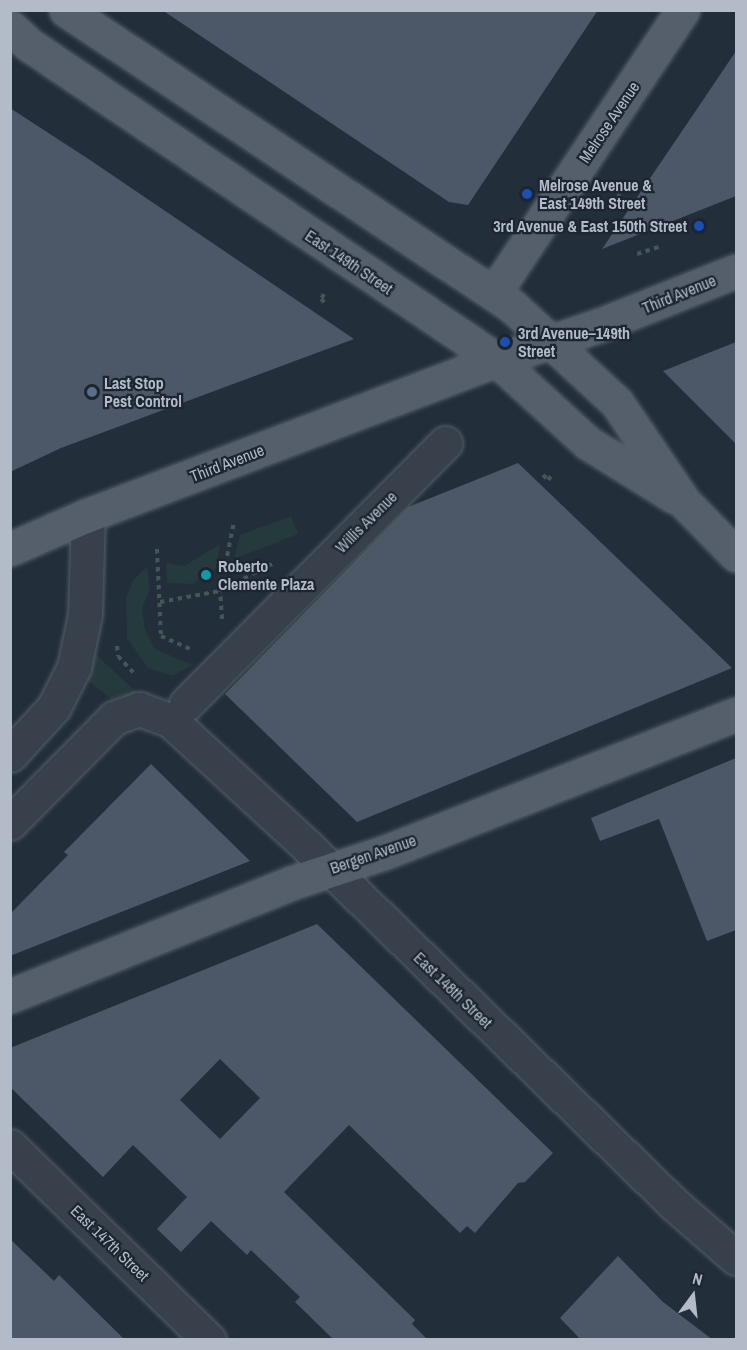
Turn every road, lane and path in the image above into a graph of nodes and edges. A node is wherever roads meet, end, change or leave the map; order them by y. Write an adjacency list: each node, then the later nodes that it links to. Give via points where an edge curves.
1 (66, 10): 9 (main road, East 149th Street)
2 (683, 10): 9 (main road, Melrose Avenue)
3 (10, 27): 13 (main road, East 149th Street, via 28,44)
4 (613, 189): 5 (path, via 620,194)
5 (613, 204)
6 (661, 246): 7 (path)
7 (637, 254)
8 (736, 271): 12 (main road, Third Avenue)
9 (494, 293): 12 (main road, East 149th Street)
10 (324, 294): 11 (path, via 321,299)
11 (326, 304)
12 (554, 341): 13 (main road, Third Avenue); 17 (main road, East 149th Street, via 617,403)
13 (497, 360): 17 (main road, East 149th Street, via 588,443); 18 (main road, Third Avenue)
14 (445, 443): 27 (street, Willis Avenue)
15 (543, 475): 16 (path, via 548,480)
16 (552, 475)
17 (684, 502): 22 (main road, East 149th Street)
18 (88, 515): 20 (main road, Third Avenue); 31 (street, via 85,615 74,667 54,707)
19 (234, 522): 24 (path)
20 (13, 545)
21 (157, 549): 25 (path)
22 (736, 555)
23 (283, 559): 24 (path)
24 (220, 591): 25 (path); 27 (path)
25 (160, 602): 27 (path, via 161,636)
26 (115, 637): 28 (path, via 118,656)
27 (224, 665): 29 (street, Willis Avenue)
28 (138, 678)
29 (178, 712): 32 (street, via 139,710 114,718); 33 (street, East 148th Street)
30 (736, 714): 33 (main road, Bergen Avenue, via 383,853)
31 (10, 756)
32 (10, 823)
33 (329, 869): 34 (main road, Bergen Avenue); 36 (street, East 148th Street, via 674,1204)
34 (10, 996)
35 (10, 1146): 37 (street, East 147th Street)
36 (736, 1258)
37 (209, 1340)

